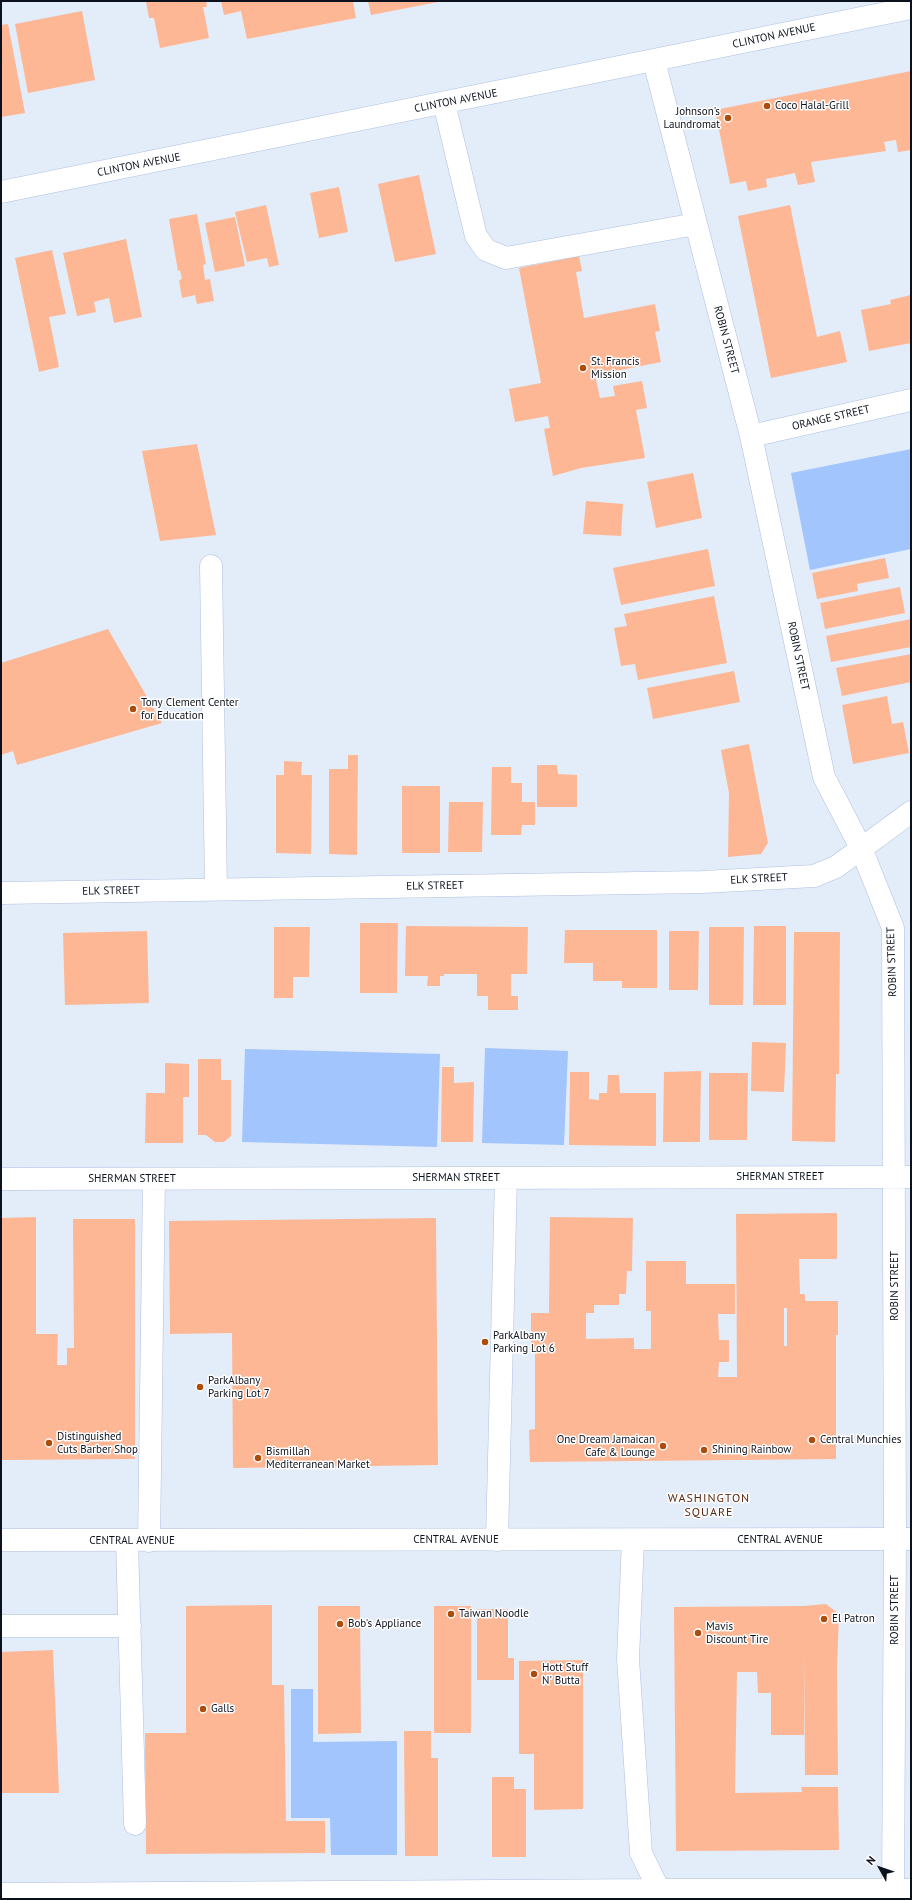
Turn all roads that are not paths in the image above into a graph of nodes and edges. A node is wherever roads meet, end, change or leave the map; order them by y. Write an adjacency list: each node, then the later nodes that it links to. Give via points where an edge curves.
1 (909, 6): 2 (street, CLINTON AVENUE)
2 (654, 61): 3 (street, CLINTON AVENUE); 5 (street, ROBIN STREET)
3 (444, 104): 4 (street, CLINTON AVENUE); 5 (street, via 476,236 486,250 506,258)
4 (1, 192)
5 (696, 224): 7 (street, ROBIN STREET)
6 (911, 400): 7 (street, ORANGE STREET)
7 (751, 436): 10 (street, ROBIN STREET, via 824,777)
8 (211, 566): 11 (street)
9 (911, 812): 10 (street, ELK STREET)
10 (861, 848): 11 (street, ELK STREET, via 836,867 814,876 703,882); 13 (street, ROBIN STREET, via 894,928)
11 (216, 890): 12 (street, ELK STREET)
12 (1, 893)
13 (903, 1177): 14 (street, SHERMAN STREET); 17 (street, ROBIN STREET)
14 (506, 1178): 16 (street, SHERMAN STREET); 19 (street)
15 (1, 1179): 16 (street, SHERMAN STREET)
16 (154, 1179): 22 (street)
17 (903, 1539): 20 (street, CENTRAL AVENUE); 27 (street, ROBIN STREET)
18 (1, 1540): 21 (street, CENTRAL AVENUE)
19 (497, 1540): 20 (street, CENTRAL AVENUE); 22 (street, CENTRAL AVENUE)
20 (633, 1540): 26 (street, via 628,1659 642,1853)
21 (127, 1541): 22 (street, CENTRAL AVENUE); 24 (street)
22 (149, 1541)
23 (1, 1626): 24 (street)
24 (130, 1626): 25 (street)
25 (135, 1824)
26 (659, 1890): 27 (street); 28 (street)
27 (899, 1893)
28 (1, 1894)

